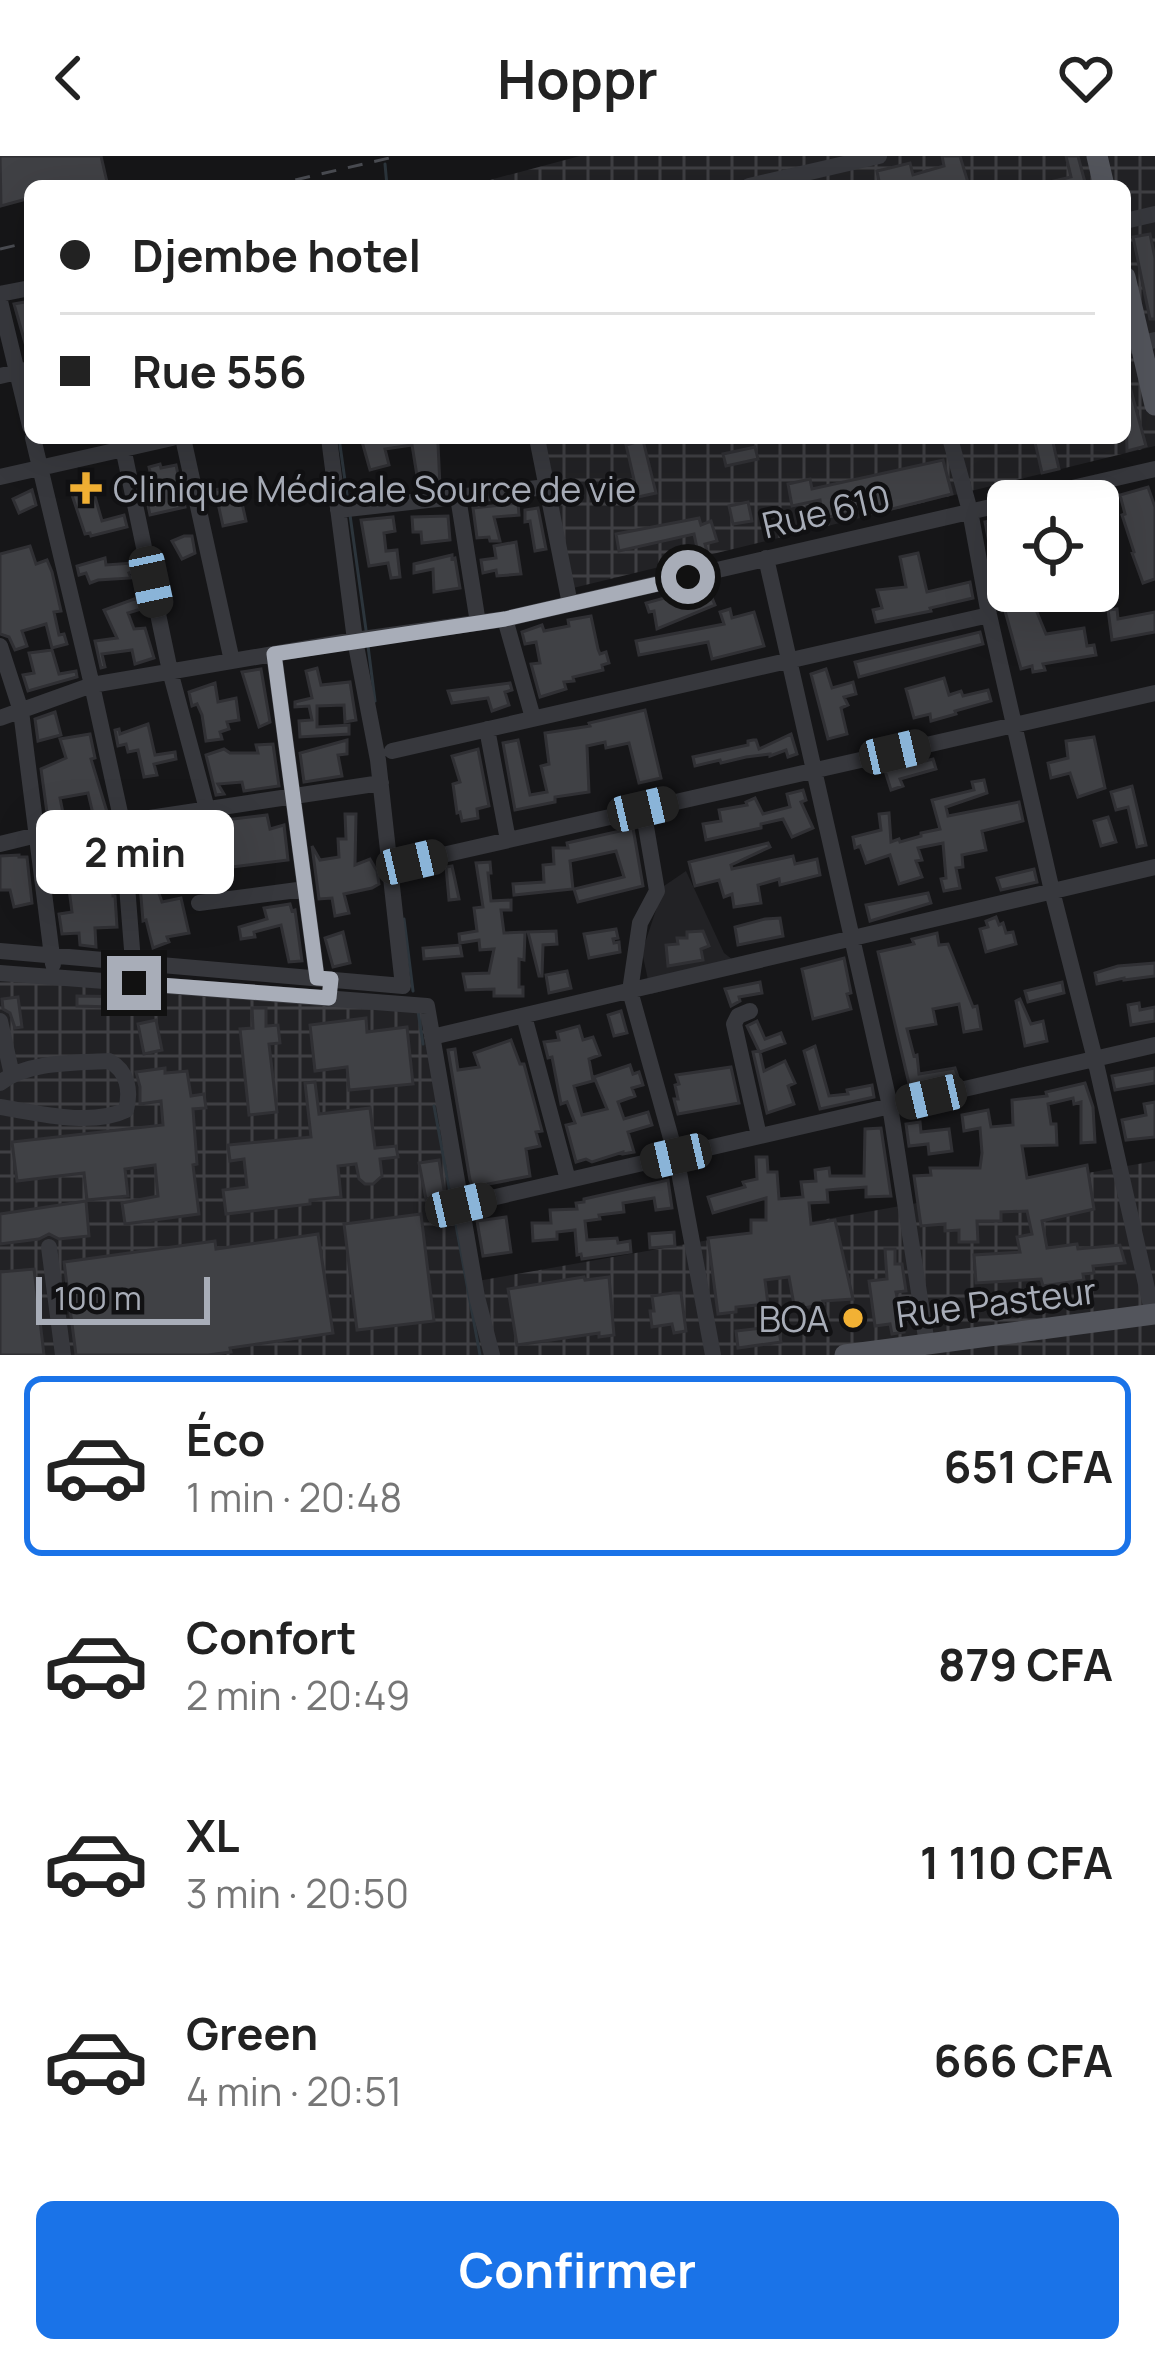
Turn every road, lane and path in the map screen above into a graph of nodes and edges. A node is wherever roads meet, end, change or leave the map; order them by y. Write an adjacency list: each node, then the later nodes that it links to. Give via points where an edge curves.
1 (878, 156): 2 (street)
2 (775, 180)
3 (0, 298): 6 (street)
4 (1131, 304): 5 (main road)
5 (1140, 344): 8 (main road)
6 (16, 373): 7 (street)
7 (24, 403)
8 (1155, 405)
9 (34, 444): 15 (street)
10 (122, 444): 15 (street); 34 (street)
11 (184, 444): 33 (street)
12 (330, 444): 22 (street)
13 (538, 444): 19 (street)
14 (952, 444): 23 (street)
15 (40, 468): 17 (street); 35 (street)
16 (1155, 469): 18 (street, Rue 610)
17 (0, 477)
18 (1107, 480)
19 (547, 488): 20 (street); 25 (street)
20 (458, 497): 22 (street); 28 (street)
21 (987, 508): 23 (street, Rue 610)
22 (338, 511): 29 (street)
23 (970, 512): 24 (street, Rue 610); 26 (street)
24 (766, 559): 25 (street, Rue 610); 32 (street)
25 (570, 604): 27 (street, Rue 610)
26 (989, 615): 32 (street); 40 (street)
27 (505, 619): 28 (street, Rue 610); 39 (street)
28 (478, 623): 29 (street, Rue 610)
29 (355, 640): 31 (street, Rue 610); 44 (street)
30 (0, 646): 37 (street)
31 (274, 654): 33 (street, Rue 610); 45 (street)
32 (790, 660): 39 (street); 43 (street)
33 (232, 661): 34 (street, Rue 610)
34 (170, 671): 35 (street, Rue 610); 46 (street)
35 (92, 685): 37 (street, Rue 610); 48 (street)
36 (1155, 693): 40 (street)
37 (21, 711): 38 (street, Rue 610); 49 (street)
38 (0, 718)
39 (533, 718): 41 (street)
40 (1014, 724): 43 (street); 55 (street)
41 (487, 729): 42 (street); 50 (street)
42 (392, 751)
43 (815, 770): 47 (street); 57 (street)
44 (381, 784): 45 (street); 62 (street, via 404,986)
45 (293, 796): 46 (street); 54 (street)
46 (207, 809): 48 (street)
47 (643, 809): 50 (street); 63 (street, via 657,891 640,923)
48 (122, 822): 49 (street); 59 (street)
49 (37, 835): 51 (street); 60 (street)
50 (508, 840): 52 (street)
51 (0, 844)
52 (412, 862)
53 (1155, 866): 55 (street)
54 (305, 889): 56 (street); 62 (street)
55 (1052, 891): 57 (street); 69 (street)
56 (199, 903)
57 (852, 938): 63 (street); 71 (street)
58 (0, 951): 60 (street)
59 (133, 962): 60 (street); 62 (street)
60 (53, 968): 61 (street); 62 (street)
61 (1, 976)
62 (326, 985): 67 (street, via 427,1006)
63 (630, 991): 65 (street); 74 (street)
64 (750, 1011): 73 (street, via 734,1024)
65 (524, 1016): 67 (street); 75 (street)
66 (0, 1022): 70 (street)
67 (432, 1037): 76 (street)
68 (1155, 1045): 69 (street)
69 (1095, 1059): 71 (street); 78 (street)
70 (6, 1079): 72 (street, via 109,1061 121,1067 129,1099 115,1116)
71 (890, 1106): 73 (street); 79 (street)
72 (0, 1107)
73 (759, 1136): 74 (street)
74 (676, 1156): 75 (street); 82 (street)
75 (568, 1180): 76 (street)
76 (461, 1205): 81 (street)
77 (49, 1247): 80 (street)
78 (1154, 1315): 79 (main road, Rue Pasteur)
79 (942, 1347): 83 (main road, Rue Pasteur)
80 (63, 1355)
81 (492, 1355)
82 (713, 1355)
83 (845, 1355)

